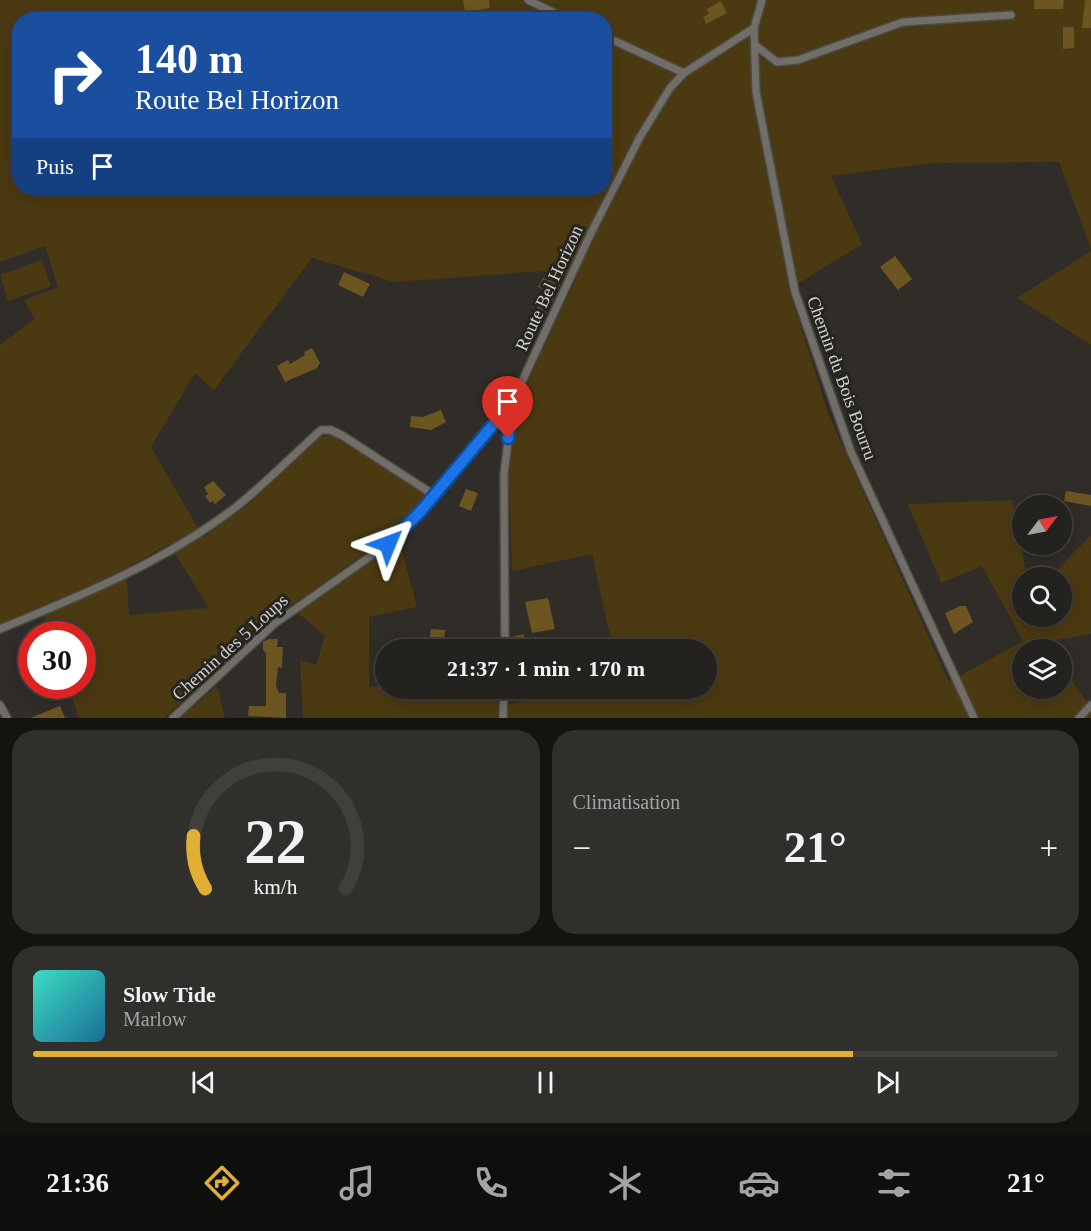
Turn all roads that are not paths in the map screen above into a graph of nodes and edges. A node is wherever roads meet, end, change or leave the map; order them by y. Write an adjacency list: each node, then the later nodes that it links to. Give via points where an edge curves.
1 (528, 0): 3 (street)
2 (762, 0): 5 (street)
3 (553, 12)
4 (1011, 15): 7 (street, via 903,21 798,60 777,62)
5 (754, 28): 7 (street, Chemin du Bois Bourru); 8 (street, Route Bel Horizon)
6 (612, 40): 8 (street)
7 (755, 45): 19 (street, Chemin du Bois Bourru, via 756,93 795,292 851,452)
8 (684, 72): 9 (street, Route Bel Horizon, via 640,137)
9 (513, 401): 10 (street, Chemin des 5 Loups); 12 (street, Route Bel Horizon, via 504,474)
10 (434, 495): 11 (street, via 343,436 321,430 273,476 189,539 111,583); 17 (street, Chemin des 5 Loups, via 388,544 274,624)
11 (0, 629)
12 (505, 639)
13 (503, 699): 18 (street)
14 (0, 705): 16 (street)
15 (1091, 705): 20 (street)
16 (7, 718)
17 (173, 718)
18 (502, 718)
19 (974, 718)
20 (1079, 718)

